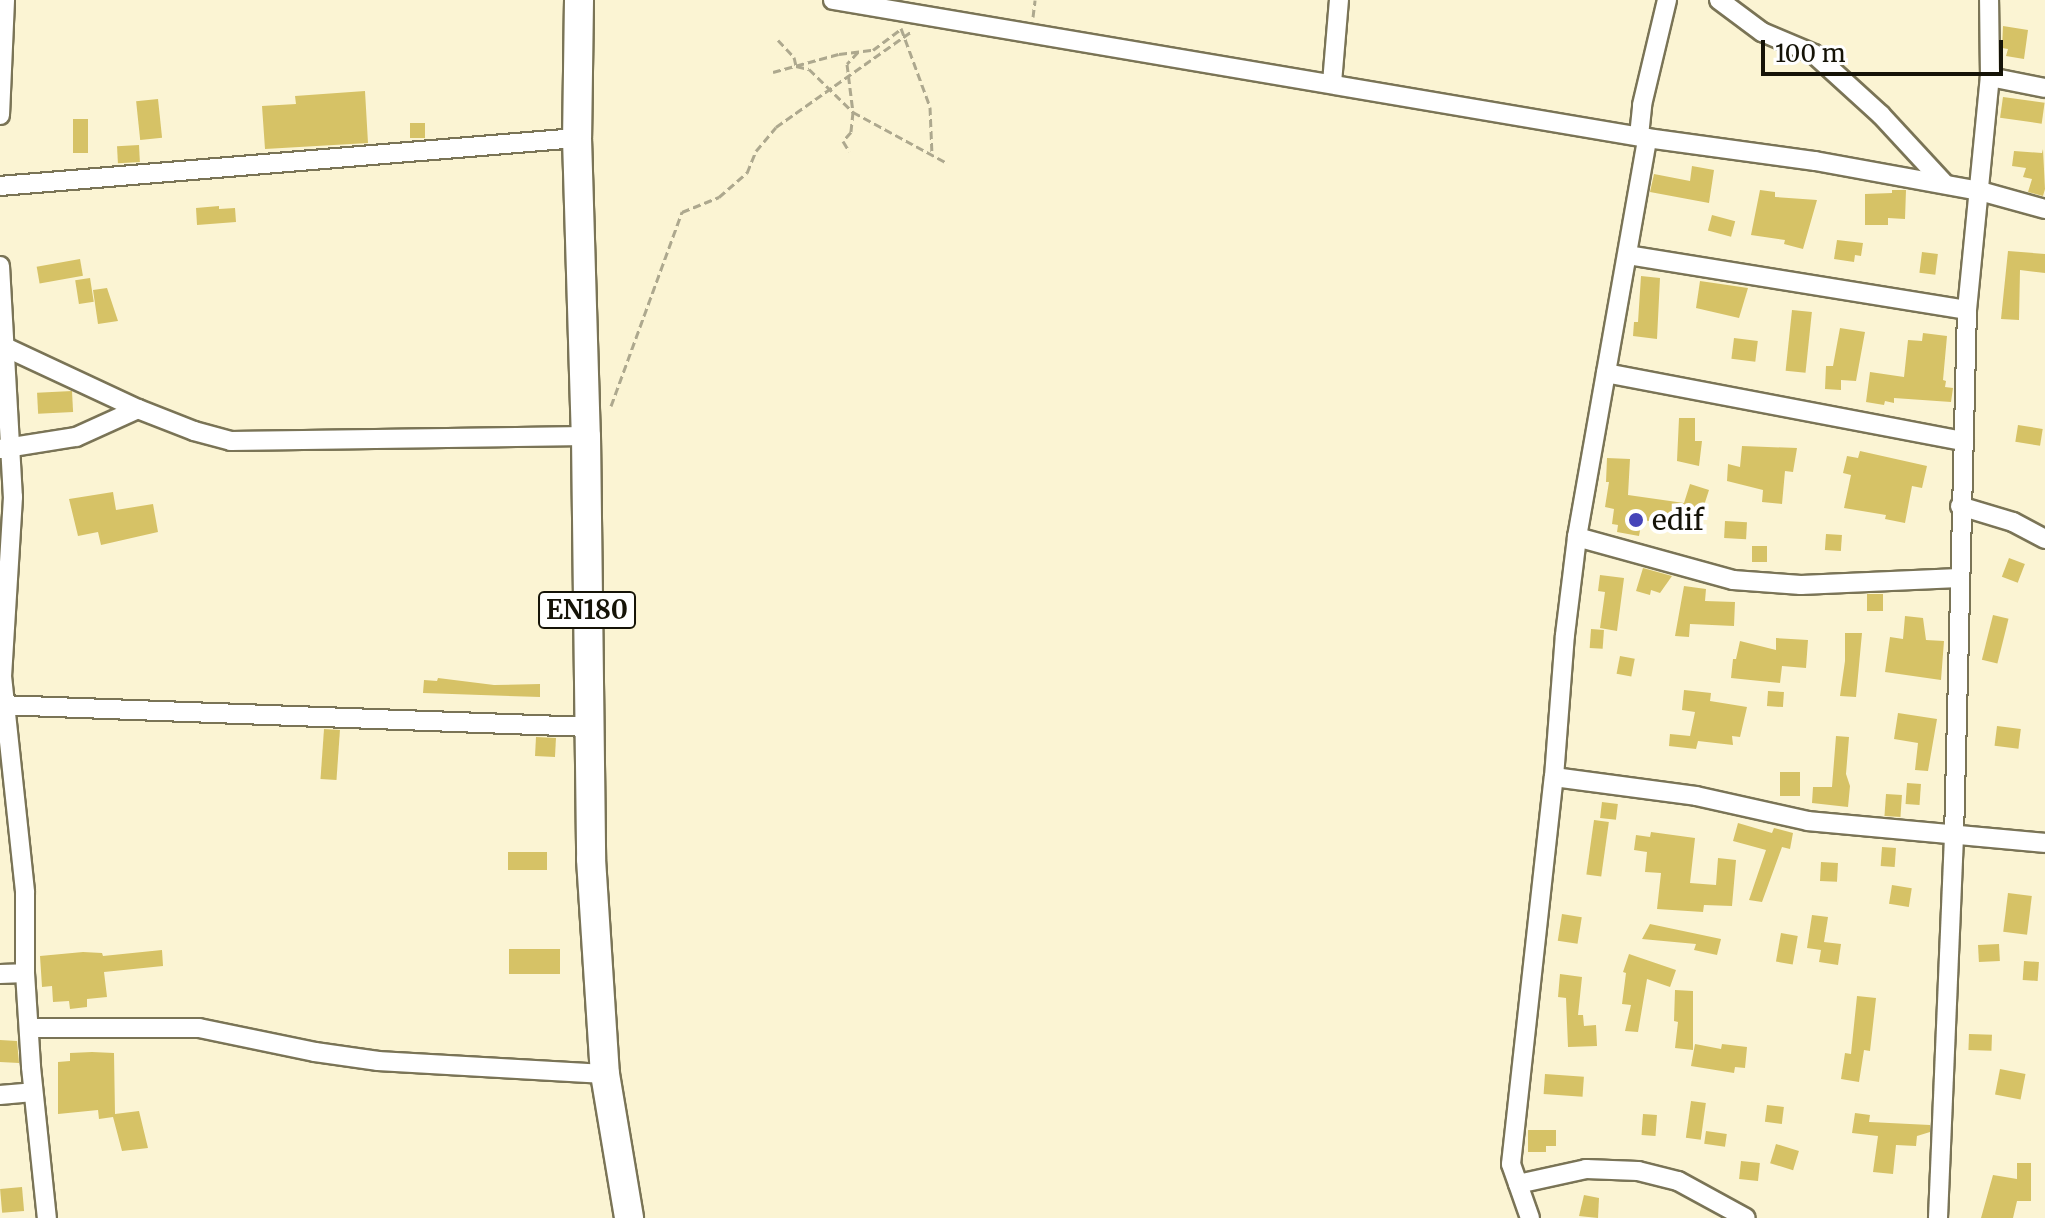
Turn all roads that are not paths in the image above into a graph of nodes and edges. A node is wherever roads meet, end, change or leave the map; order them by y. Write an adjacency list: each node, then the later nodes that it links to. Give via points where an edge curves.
1 (5, 0): 8 (street)
2 (579, 0): 14 (main road, EN180)
3 (833, 0): 10 (street)
4 (1339, 0): 10 (street)
5 (1667, 0): 13 (street, via 1642,105)
6 (1719, 0): 15 (street, via 1762,32 1814,54)
7 (1989, 0): 9 (street)
8 (3, 44): 12 (street)
9 (1990, 77): 11 (street); 17 (street)
10 (1332, 83): 13 (street)
11 (2045, 88)
12 (0, 115)
13 (1643, 137): 15 (street); 19 (street)
14 (577, 138): 16 (street); 26 (main road, EN180)
15 (1945, 184): 17 (street)
16 (0, 186)
17 (1980, 191): 18 (street); 22 (street)
18 (2045, 209)
19 (1628, 255): 22 (street); 24 (street)
20 (0, 266): 21 (street)
21 (2, 310): 23 (street)
22 (1967, 310): 27 (street)
23 (5, 347): 25 (street); 28 (street)
24 (1606, 373): 27 (street); 30 (street)
25 (138, 409): 26 (street, via 231,441); 28 (street, via 76,437)
26 (586, 436): 35 (main road, EN180)
27 (1964, 441): 29 (street)
28 (5, 449): 32 (street, via 13,497)
29 (1960, 506): 31 (street, via 2013,522); 33 (street)
30 (1577, 537): 33 (street, via 1733,580 1801,585); 36 (street)
31 (2045, 539)
32 (4, 575): 34 (street)
33 (1959, 578): 39 (street)
34 (3, 704): 35 (street); 37 (street)
35 (588, 727): 44 (main road, EN180)
36 (1554, 777): 39 (street, via 1696,796 1808,821); 47 (street, via 1511,1164)
37 (19, 836): 38 (street); 41 (street)
38 (0, 837)
39 (1954, 837): 40 (street); 52 (street)
40 (2045, 843)
41 (25, 973): 42 (street); 43 (street)
42 (0, 974)
43 (29, 1028): 44 (street, via 199,1028 378,1061); 45 (street)
44 (605, 1074): 49 (main road, EN180)
45 (33, 1092): 46 (street); 48 (street)
46 (0, 1095)
47 (1518, 1184): 50 (street); 51 (street, via 1586,1169 1638,1171 1678,1181)
48 (47, 1218)
49 (629, 1218)
50 (1530, 1218)
51 (1746, 1218)
52 (1938, 1218)

